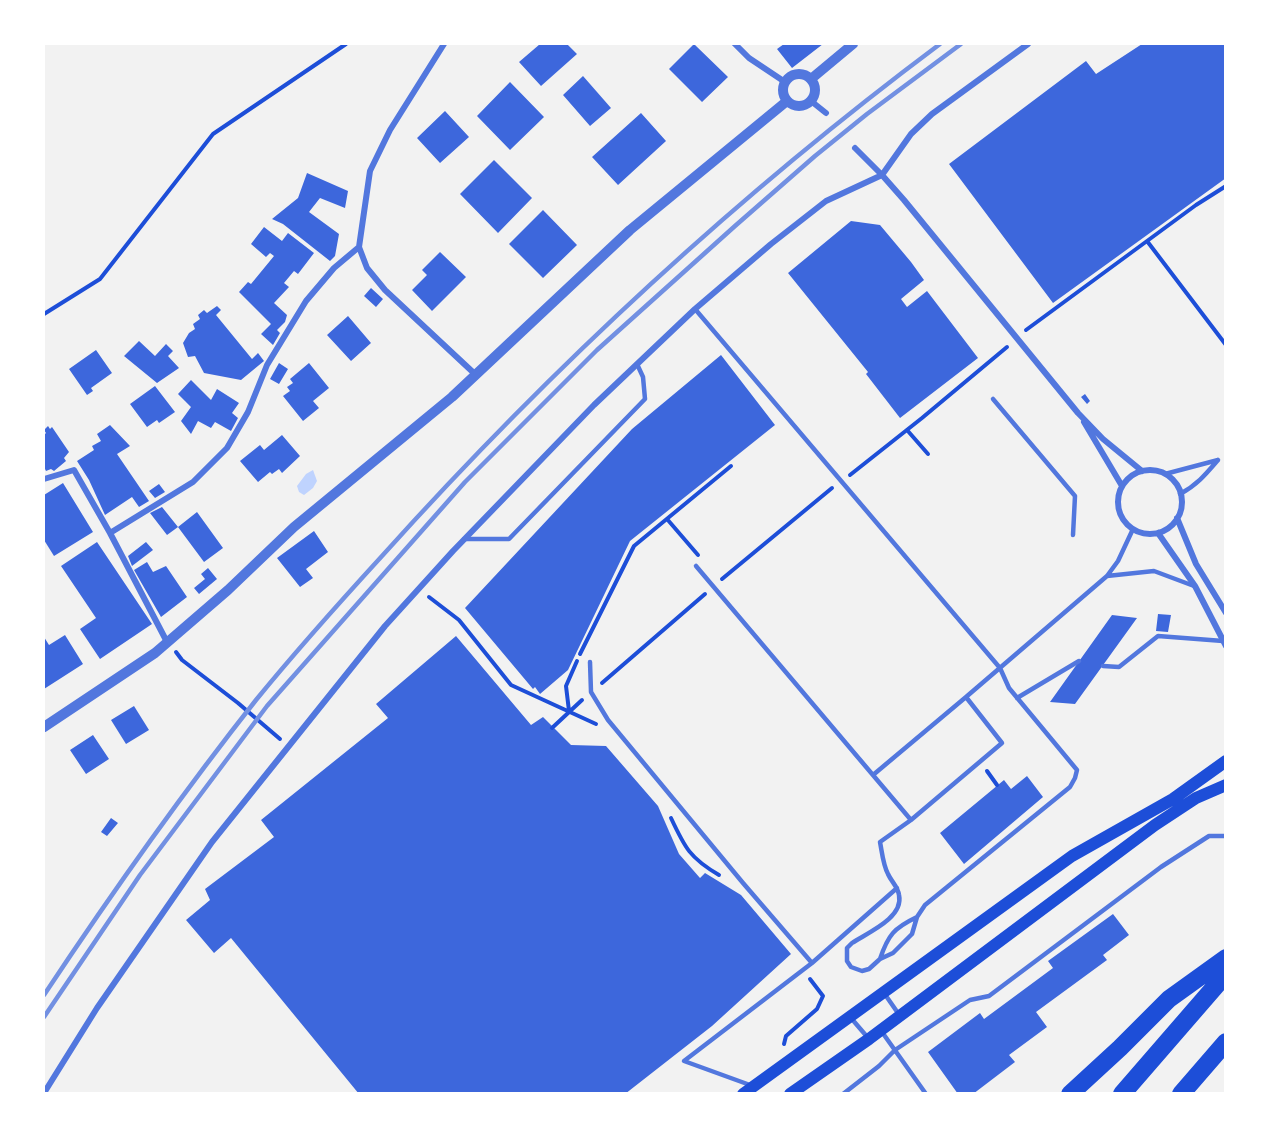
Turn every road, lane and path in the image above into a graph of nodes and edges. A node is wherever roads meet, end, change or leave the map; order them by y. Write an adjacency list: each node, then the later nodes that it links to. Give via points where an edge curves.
1 (346, 44): 17 (path, via 213,134 100,279)
2 (444, 44): 15 (street, via 390,130 370,171)
3 (735, 44): 7 (street)
4 (853, 44): 6 (street)
5 (1028, 44): 12 (street, via 932,114 911,134)
6 (811, 79): 7 (street, via 797,74); 9 (street, via 815,88)
7 (785, 82): 8 (street, via 783,92)
8 (787, 101): 9 (street, via 796,106); 21 (street, via 630,230)
9 (811, 101): 10 (street)
10 (826, 113)
11 (855, 148): 12 (street)
12 (882, 175): 16 (street, via 826,201); 18 (street)
13 (1226, 186): 14 (path)
14 (1148, 241): 18 (path); 19 (path)
15 (360, 247): 21 (street, via 367,268 385,290); 37 (street, via 334,268 306,301 267,365 248,412 227,448 193,482)
16 (695, 309): 20 (street); 30 (lane)
17 (44, 314)
18 (1017, 338): 23 (street); 24 (path)
19 (1226, 345)
20 (637, 364): 39 (street); 39 (lane, via 645,399 509,539)
21 (477, 375): 49 (street, via 294,527)
22 (993, 399): 38 (lane, via 1075,496)
23 (1078, 412): 27 (street); 31 (street)
24 (907, 430): 25 (path); 30 (path)
25 (928, 454)
26 (731, 466): 34 (path)
27 (1142, 471): 28 (street); 31 (street)
28 (1166, 474): 32 (street); 32 (lane, via 1218,460 1202,480)
29 (44, 479): 37 (street, via 74,470)
30 (842, 481): 42 (path, via 720,581); 53 (lane)
31 (1122, 486): 35 (street, via 1118,505)
32 (1180, 494): 33 (street)
33 (1177, 518): 36 (street); 47 (street, via 1196,564)
34 (667, 519): 40 (path); 57 (path, via 634,546 566,686)
35 (1133, 529): 36 (street); 43 (lane)
36 (1158, 532): 44 (street)
37 (110, 533): 49 (street)
38 (1073, 535)
39 (464, 539): 61 (street, via 385,626)
40 (702, 560)
41 (696, 566): 45 (lane)
42 (714, 574)
43 (1107, 576): 44 (lane, via 1154,571); 53 (lane)
44 (1195, 586): 48 (street)
45 (714, 587): 54 (path); 63 (lane)
46 (427, 596): 57 (path, via 459,620 511,685)
47 (1226, 613)
48 (1224, 641): 52 (lane, via 1158,636 1119,667)
49 (167, 642): 58 (street); 61 (path, via 182,660)
50 (1079, 661): 56 (lane)
51 (590, 662): 54 (lane)
52 (1103, 666)
53 (1000, 668): 55 (lane); 56 (lane)
54 (591, 692): 57 (path); 73 (lane, via 608,720)
55 (966, 697): 63 (lane); 66 (lane, via 1002,743)
56 (1017, 698): 70 (lane, via 1077,770 1076,778 1070,788 930,900)
57 (569, 711): 59 (path); 60 (path, via 596,724)
58 (44, 727)
59 (552, 728)
60 (603, 733)
61 (289, 747): 85 (street, via 168,903)
62 (1226, 761): 76 (main road, via 1173,799 1072,856)
63 (873, 775): 66 (lane)
64 (1226, 785): 78 (main road, via 1196,798 1155,825)
65 (669, 813): 68 (path, via 695,860)
66 (911, 820): 69 (lane, via 880,842 886,872)
67 (1226, 836): 82 (lane, via 1209,836 1161,867 989,996 969,1000)
68 (721, 876)
69 (897, 888): 72 (lane, via 899,903 895,912 852,943 845,955 851,967 862,971); 73 (lane)
70 (917, 917): 72 (lane, via 912,934); 72 (lane, via 890,935)
71 (1226, 958): 89 (highway, via 1169,999)
72 (880, 960)
73 (812, 963): 74 (lane)
74 (803, 970): 83 (path, via 823,996 817,1009 786,1036 783,1045); 84 (lane, via 684,1061)
75 (1226, 974): 90 (highway)
76 (883, 992): 77 (main road); 78 (lane)
77 (850, 1016): 80 (lane); 83 (main road)
78 (900, 1016): 79 (main road)
79 (881, 1030): 80 (main road); 82 (lane)
80 (869, 1039): 86 (main road)
81 (1226, 1042): 91 (highway)
82 (895, 1050): 87 (lane); 88 (lane)
83 (791, 1058): 84 (main road)
84 (748, 1090)
85 (44, 1093)
86 (790, 1094)
87 (843, 1094)
88 (926, 1094)
89 (1070, 1094)
90 (1122, 1094)
91 (1181, 1094)

